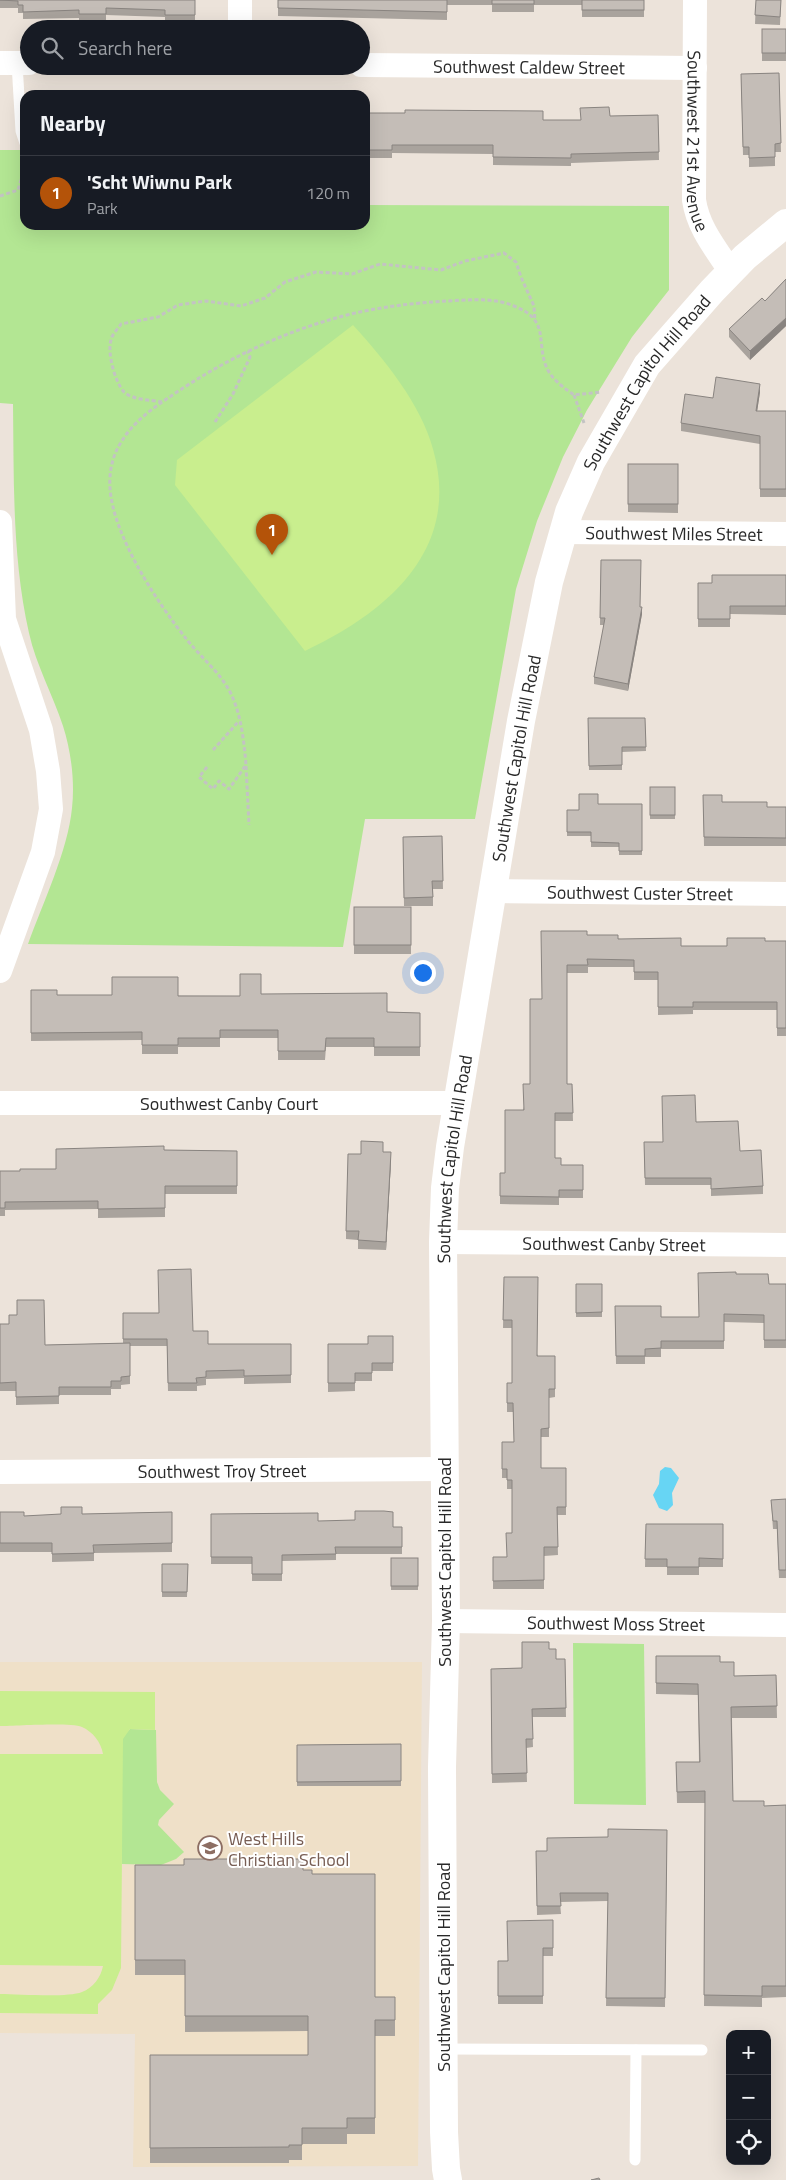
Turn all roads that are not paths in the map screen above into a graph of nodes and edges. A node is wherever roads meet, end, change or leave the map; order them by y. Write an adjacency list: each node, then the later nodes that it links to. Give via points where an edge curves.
1 (240, 0): 3 (street)
2 (695, 0): 6 (street, Southwest 21st Avenue)
3 (240, 20)
4 (15, 63): 7 (lane)
5 (370, 65): 6 (street, Southwest Caldew Street)
6 (695, 68): 9 (street, Southwest 21st Avenue, via 696,214)
7 (20, 120)
8 (786, 222): 9 (street, Southwest Capitol Hill Road)
9 (731, 272): 11 (street, Southwest Capitol Hill Road, via 646,365 591,462)
10 (0, 522): 15 (street, via 4,619 40,730 51,809 43,852)
11 (563, 532): 12 (street, Southwest Miles Street); 13 (street, Southwest Capitol Hill Road, via 535,644)
12 (786, 534)
13 (494, 891): 14 (street, Southwest Custer Street); 17 (street, Southwest Capitol Hill Road)
14 (786, 894)
15 (0, 971)
16 (0, 1103): 17 (street, Southwest Canby Court)
17 (456, 1103): 18 (street, Southwest Capitol Hill Road, via 446,1172)
18 (443, 1242): 19 (street, Southwest Canby Street); 20 (street, Southwest Capitol Hill Road)
19 (786, 1245)
20 (444, 1470): 21 (street, Southwest Troy Street); 22 (street, Southwest Capitol Hill Road)
21 (0, 1472)
22 (446, 1622): 23 (street, Southwest Moss Street); 24 (street, Southwest Capitol Hill Road, via 442,1767)
23 (786, 1625)
24 (443, 2049): 25 (lane); 28 (street, Southwest Capitol Hill Road, via 444,2148)
25 (636, 2050): 26 (lane); 27 (lane)
26 (702, 2050)
27 (635, 2160)
28 (448, 2180)

